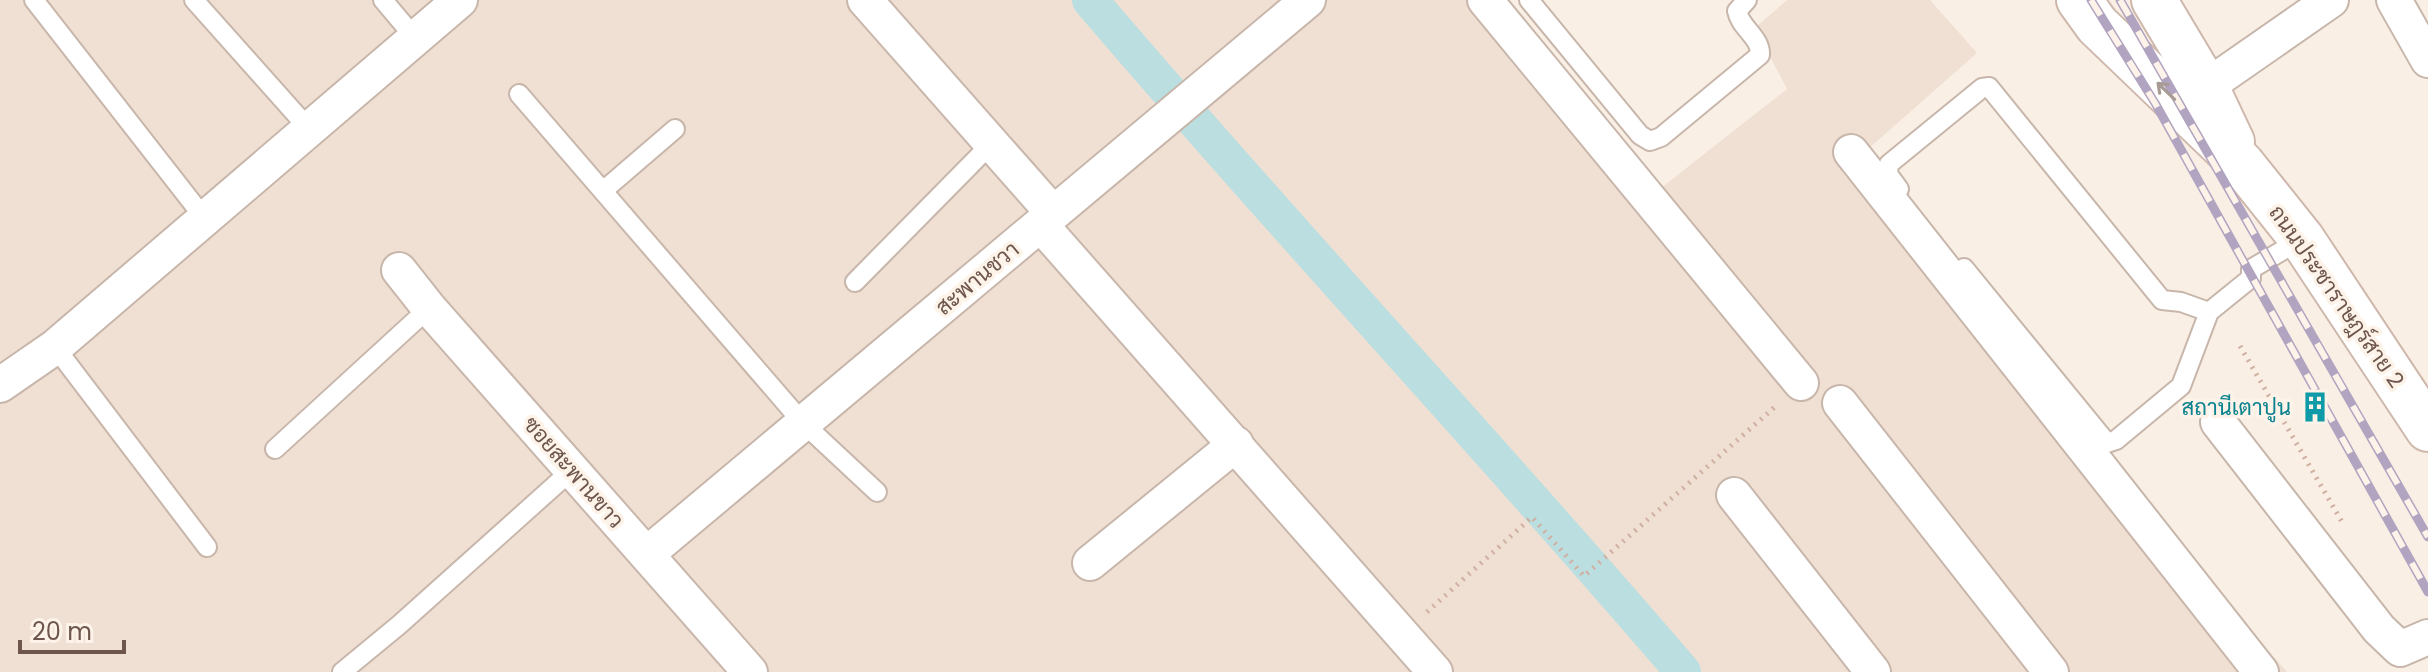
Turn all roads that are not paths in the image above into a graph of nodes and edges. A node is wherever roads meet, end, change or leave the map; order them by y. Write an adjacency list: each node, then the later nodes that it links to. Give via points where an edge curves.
1 (34, 0): 24 (lane)
2 (194, 0): 18 (lane)
3 (383, 0): 14 (lane)
4 (460, 0): 14 (street)
5 (865, 0): 20 (street)
6 (1308, 0): 25 (street, สะพานชวา)
7 (1485, 0): 32 (street)
8 (1529, 0): 9 (lane, via 1650,141 1760,55 1760,46 1739,20 1737,11)
9 (1747, 0)
10 (2079, 0): 22 (main road, ถนนประชาราษฎร์สาย 2, one-way to 10, via 2097,25)
11 (2154, 0): 16 (main road, ถนนประชาราษฎร์สาย 2)
12 (2331, 0): 16 (street)
13 (2394, 0): 15 (street)
14 (415, 38): 18 (street)
15 (2428, 60)
16 (2206, 87): 22 (main road, ถนนประชาราษฎร์สาย 2)
17 (519, 94): 23 (lane)
18 (309, 129): 24 (street)
19 (675, 129): 23 (lane)
20 (991, 144): 25 (street); 28 (lane)
21 (1851, 152): 54 (street)
22 (2242, 164): 26 (main road, ถนนประชาราษฎร์สาย 2)
23 (604, 190): 36 (lane)
24 (205, 219): 31 (street)
25 (1047, 219): 36 (street, สะพานชวา); 38 (street)
26 (2302, 239): 30 (lane, via 2251,269 2251,278); 37 (main road, ถนนประชาราษฎร์สาย 2)
27 (399, 270): 29 (street, ซอยสะพานขาว)
28 (855, 282)
29 (429, 308): 39 (lane); 40 (street, ซอยสะพานขาว)
30 (2209, 312): 30 (lane, via 2162,300 1989,87 1887,167 1889,176 2105,442 2116,440 2181,386)
31 (55, 347): 33 (street); 43 (lane)
32 (1801, 383)
33 (0, 385)
34 (1840, 403): 53 (street)
35 (2218, 422): 46 (street, via 2379,629 2400,649)
36 (803, 423): 41 (lane); 44 (street, สะพานชวา)
37 (2428, 429)
38 (1236, 444): 45 (street); 51 (street)
39 (275, 449)
40 (572, 470): 44 (street, ซอยสะพานขาว); 47 (lane)
41 (877, 492)
42 (1734, 495): 52 (street)
43 (207, 547)
44 (647, 554): 50 (street, ซอยสะพานขาว)
45 (1090, 563)
46 (2428, 637)
47 (364, 653): 48 (lane); 49 (lane)
48 (342, 672)
49 (372, 672)
50 (750, 672)
51 (1435, 672)
52 (1873, 672)
53 (2051, 672)
54 (2261, 672)

